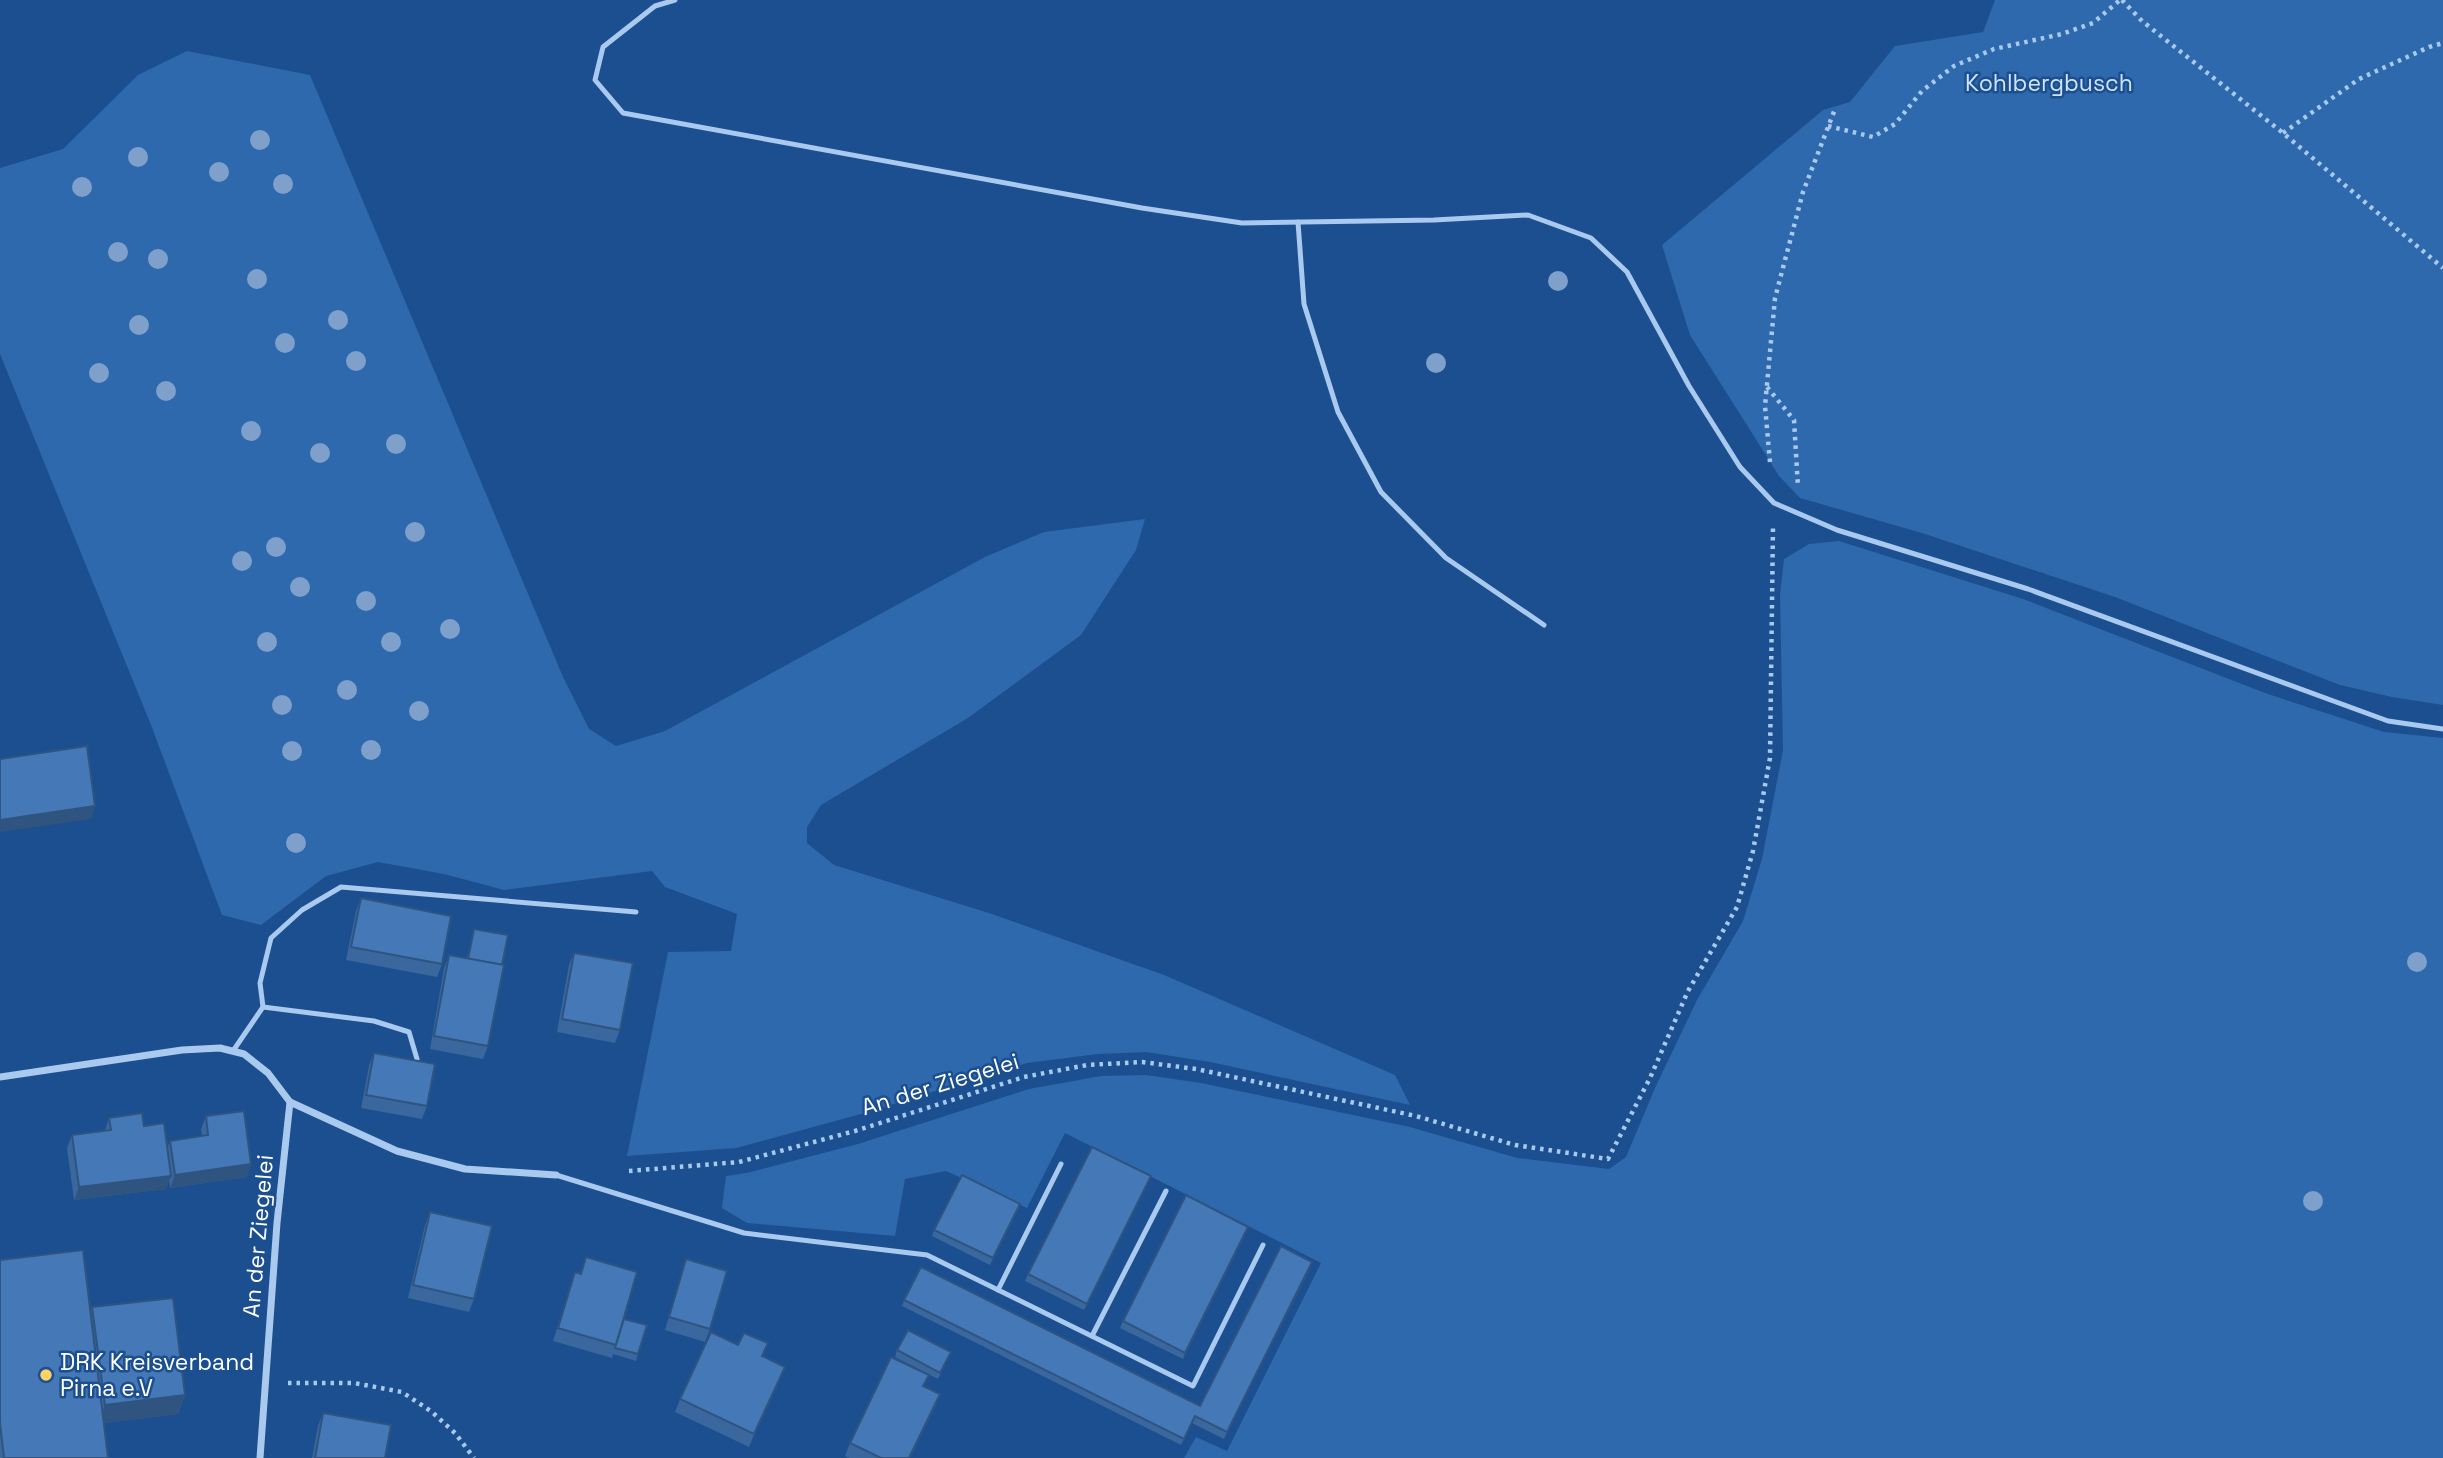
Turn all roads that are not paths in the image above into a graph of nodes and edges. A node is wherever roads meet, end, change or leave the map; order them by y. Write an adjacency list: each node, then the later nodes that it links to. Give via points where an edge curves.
1 (676, 0): 2 (lane, via 655,6 603,47 595,80 623,113 1142,208 1242,223)
2 (1298, 222): 3 (lane, via 1304,304 1338,412 1381,492 1446,558); 4 (lane, via 1528,215 1591,238 1627,272 1733,456 1774,503 1837,530 2028,589 2388,721)
3 (1544, 625)
4 (2443, 729)
5 (636, 912): 6 (lane, via 341,887 302,910 271,938 260,983)
6 (263, 1007): 7 (lane); 8 (lane, via 374,1021 409,1032)
7 (233, 1051): 9 (street, via 182,1050); 10 (street, via 268,1073)
8 (417, 1059)
9 (0, 1077)
10 (290, 1102): 12 (street, via 397,1151 465,1169); 17 (street, An der Ziegelei)
11 (1061, 1164): 15 (lane)
12 (556, 1175): 15 (lane, via 744,1233 928,1255)
13 (1166, 1191): 16 (lane)
14 (1263, 1245): 16 (lane, via 1193,1386)
15 (999, 1290): 16 (lane)
16 (1092, 1336)
17 (260, 1458)

